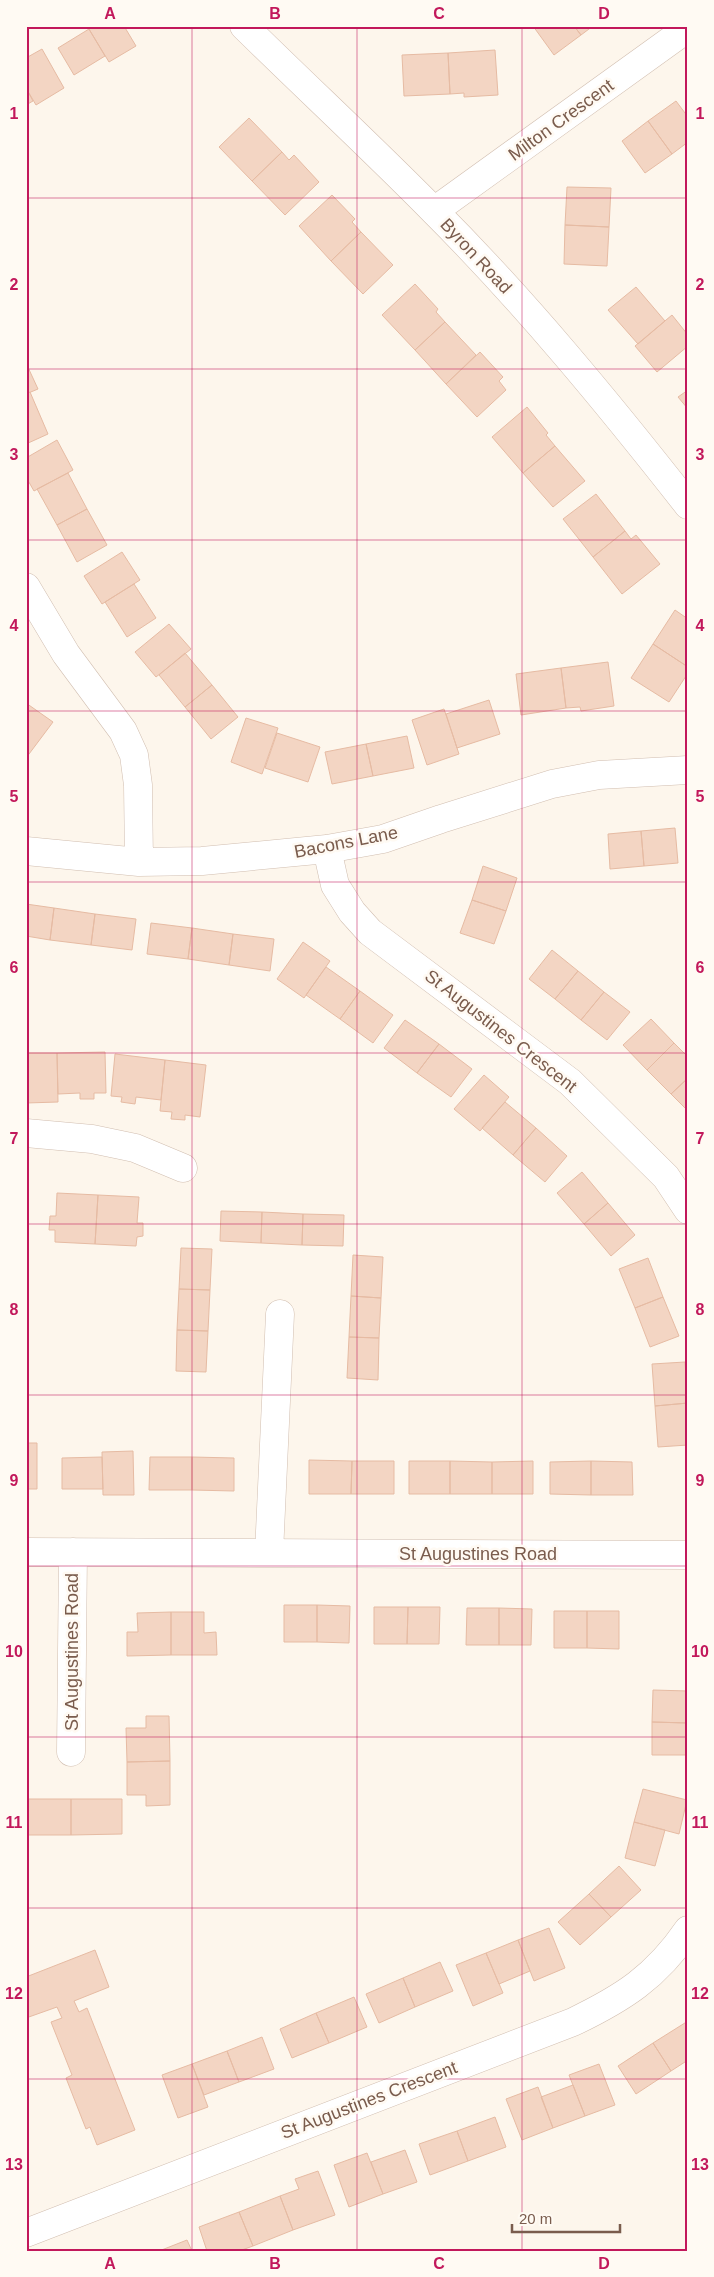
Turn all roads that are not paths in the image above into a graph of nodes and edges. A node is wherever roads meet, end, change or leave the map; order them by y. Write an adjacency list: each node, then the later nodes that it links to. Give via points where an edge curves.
1 (244, 26): 3 (street, Byron Road)
2 (688, 28): 3 (street, Milton Crescent)
3 (434, 211): 4 (street, Byron Road, via 609,406)
4 (688, 505)
5 (26, 588): 9 (street, via 66,654 124,731 134,756 138,785)
6 (688, 770): 7 (street, Bacons Lane, via 599,775 552,784 383,839)
7 (327, 849): 9 (street, Bacons Lane, via 202,861); 12 (street, St Augustines Crescent, via 335,885 370,932 570,1082 666,1176)
8 (26, 851): 9 (street, Bacons Lane)
9 (139, 862)
10 (26, 1132): 11 (street, via 92,1139 135,1148)
11 (183, 1168)
12 (688, 1210)
13 (280, 1314): 16 (street)
14 (26, 1552): 15 (street, St Augustines Road)
15 (73, 1552): 16 (street, St Augustines Road); 18 (street, St Augustines Road)
16 (268, 1553): 17 (street, St Augustines Road)
17 (688, 1555)
18 (71, 1752)
19 (688, 1930): 20 (street, St Augustines Crescent, via 644,1982 573,2022)
20 (26, 2233)

